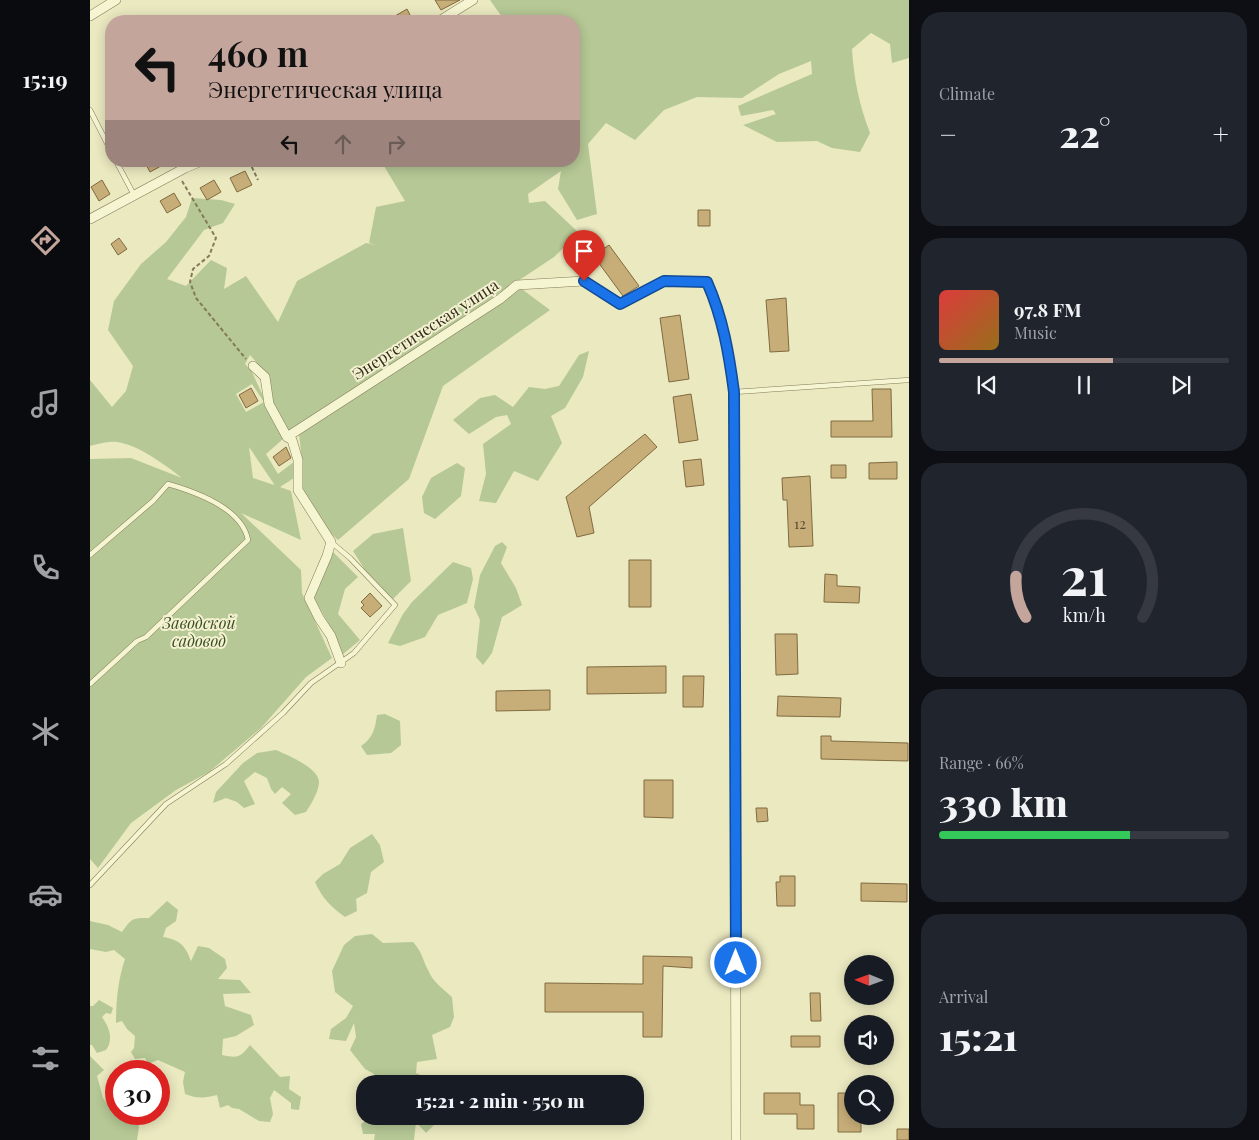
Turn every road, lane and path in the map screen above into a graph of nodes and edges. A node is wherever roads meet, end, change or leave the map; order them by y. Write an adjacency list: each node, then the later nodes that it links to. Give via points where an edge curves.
1 (116, 0): 4 (street)
2 (473, 0): 3 (street)
3 (449, 15)
4 (90, 16)
5 (90, 110): 6 (lane)
6 (105, 139)
7 (119, 167): 12 (lane)
8 (190, 167): 10 (street)
9 (252, 167): 11 (path)
10 (177, 173): 12 (street); 14 (path, via 216,238 209,256 193,268 190,282 196,298)
11 (258, 180)
12 (134, 196): 13 (street)
13 (90, 219)
14 (252, 366): 17 (street, via 264,377 269,404)
15 (909, 380): 16 (lane)
16 (734, 392): 17 (street, Энергетическая улица, via 729,352 717,305 707,282 664,281 620,304 584,281 517,285); 23 (street, Энергетическая улица)
17 (287, 437): 18 (street, via 292,440 298,460 298,490)
18 (331, 542): 20 (street, via 309,598 331,636); 20 (lane, via 395,605 354,653)
19 (90, 555): 21 (lane, via 168,484 192,491 232,512 246,531 248,540 146,637 137,640)
20 (341, 662): 22 (lane, via 311,682 283,713 226,764 166,804)
21 (90, 684)
22 (90, 885)
23 (736, 1140)

